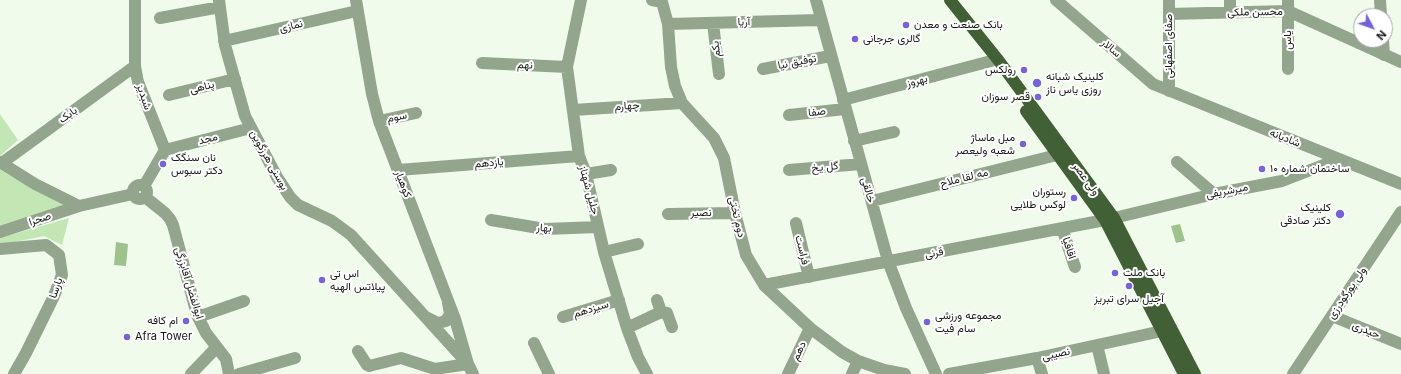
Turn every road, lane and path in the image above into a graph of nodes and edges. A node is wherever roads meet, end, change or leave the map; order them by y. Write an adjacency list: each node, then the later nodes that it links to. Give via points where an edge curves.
1 (135, 0): 25 (street, شبدیز)
2 (581, 0): 26 (street, جلیل شهناز)
3 (652, 0): 17 (street, دوم تختی, via 662,2)
4 (816, 0): 15 (street, خالقی)
5 (942, 0): 22 (main road, ولی عصر)
6 (950, 0): 61 (main road, ولی عصر, via 999,60)
7 (1056, 0): 31 (street, سالار, via 1153,84)
8 (1169, 0): 13 (street, صفای اصفهانی)
9 (219, 4): 14 (street); 18 (street, بوسنی هرزگوین)
10 (356, 5): 18 (street, نمازی); 38 (street, کوهیار)
11 (1230, 6): 12 (street, محسن ملکی); 13 (street, محسن ملکی)
12 (1288, 6): 20 (street, محسن ملکی); 28 (street, یاس)
13 (1169, 14): 31 (street, صفای اصفهانی)
14 (160, 18)
15 (820, 20): 16 (street, آریا); 21 (street, خالقی)
16 (713, 23): 17 (street, آریا); 29 (street, یکم)
17 (668, 24): 33 (street, دوم تختی, via 671,67)
18 (224, 41): 30 (street, بوسنی هرزگوین)
19 (1384, 48): 20 (street)
20 (1384, 55): 23 (street, محسن ملکی)
21 (830, 56): 27 (street, توفیق نیا); 34 (street, خالقی)
22 (991, 61): 34 (street, بهروز); 43 (main road, ولی عصر)
23 (1401, 62)
24 (482, 63): 26 (street, نهم)
25 (135, 66): 42 (street, شبدیز, via 138,82); 46 (street, بابک)
26 (567, 68): 35 (street, جلیل شهناز)
27 (763, 69)
28 (1288, 69)
29 (719, 74)
30 (235, 79): 32 (street, پناهی); 39 (street, بوسنی هرزگوین)
31 (1169, 91): 45 (street, شادیانه)
32 (169, 95)
33 (682, 103): 35 (street, چهارم); 59 (street, دوم تختی, via 714,138 724,158)
34 (844, 105): 37 (street, صفا); 41 (street, خالقی)
35 (572, 110): 44 (street, جلیل شهناز)
36 (416, 113): 38 (street, سوم)
37 (789, 115)
38 (379, 121): 49 (street, کوهیار)
39 (251, 128): 42 (street, مجد); 79 (street, بوسنی هرزگوین, via 290,197 298,205 351,235)
40 (894, 132): 41 (street)
41 (854, 141): 48 (street, خالقی)
42 (165, 150): 54 (street)
43 (1057, 155): 56 (street, مه لقا ملاح); 61 (main road, ولی عصر)
44 (579, 156): 49 (street, یازدهم); 52 (street, جلیل شهناز)
45 (1338, 159): 53 (street, شادیانه); 55 (street, میرشریفی, via 1282,181)
46 (1, 162): 57 (street, via 35,184)
47 (1177, 162): 55 (street)
48 (861, 164): 51 (street, گل یخ); 56 (street, خالقی)
49 (398, 170): 74 (street, کوهیار)
50 (612, 170): 52 (street)
51 (789, 170)
52 (586, 174): 64 (street, جلیل شهناز)
53 (1401, 184)
54 (141, 192): 57 (street); 81 (street, ابوالفضل آقابزرگی, via 165,213 173,225)
55 (1214, 194): 61 (street, میرشریفی)
56 (872, 201): 70 (street, خالقی)
57 (79, 206): 66 (street, صحرا)
58 (1401, 212): 80 (street, ولی پورگودرزی)
59 (735, 213): 60 (street, نصیر); 73 (street, دوم تختی, via 746,255)
60 (668, 214)
61 (1109, 219): 65 (street, قرنی); 86 (main road, ولی عصر); 110 (main road, ولی عصر)
62 (491, 220): 64 (street, بهار, via 545,229)
63 (796, 223): 72 (street, فراست)
64 (598, 228): 69 (street, جلیل شهناز)
65 (1062, 228): 70 (street, قرنی); 71 (street, اقاقیا)
66 (0, 232)
67 (638, 244): 69 (street)
68 (0, 250): 96 (street, پارسا, via 46,245 59,254 62,275)
69 (604, 252): 75 (street, جلیل شهناز)
70 (888, 261): 72 (street, قرنی); 105 (street, خالقی)
71 (1075, 268)
72 (809, 277): 73 (street, قرنی)
73 (764, 285): 85 (street, دوم تختی)
74 (448, 300): 79 (street, via 450,314 446,321 438,323); 95 (street, کوهیار)
75 (619, 300): 82 (street, سیزدهم); 84 (street, جلیل شهناز)
76 (657, 300): 78 (street)
77 (244, 301): 81 (street)
78 (661, 312): 83 (street, via 667,313); 84 (street)
79 (424, 315): 95 (street, بوسنی هرزگوین)
80 (1332, 316): 88 (street, حیدری); 111 (street, ولی پورگودرزی)
81 (198, 318): 90 (street, ابوالفضل آقابزرگی)
82 (563, 318)
83 (672, 327)
84 (627, 328): 101 (street, جلیل شهناز)
85 (810, 328): 94 (street, دوم تختی); 102 (street, دهم)
86 (1162, 331): 89 (street, نصیبی); 109 (main road, ولی عصر)
87 (534, 343): 100 (street)
88 (1401, 344)
89 (1096, 345): 93 (street, نصیبی); 108 (street)
90 (217, 347): 97 (street); 98 (street, ابوالفضل آقابزرگی, via 226,360)
91 (358, 350): 95 (street, via 369,366 401,358 435,369)
92 (295, 358): 99 (street)
93 (1037, 358): 106 (street, نصیبی); 107 (street)
94 (858, 361): 103 (street); 104 (street, دوم تختی)
95 (470, 369)
96 (14, 374)
97 (191, 374)
98 (229, 374)
99 (239, 374)
100 (549, 374)
101 (647, 374)
102 (788, 374)
103 (852, 374)
104 (905, 374)
105 (936, 374)
106 (949, 374)
107 (1042, 374)
108 (1104, 374)
109 (1184, 374)
110 (1195, 374)
111 (1293, 374)

